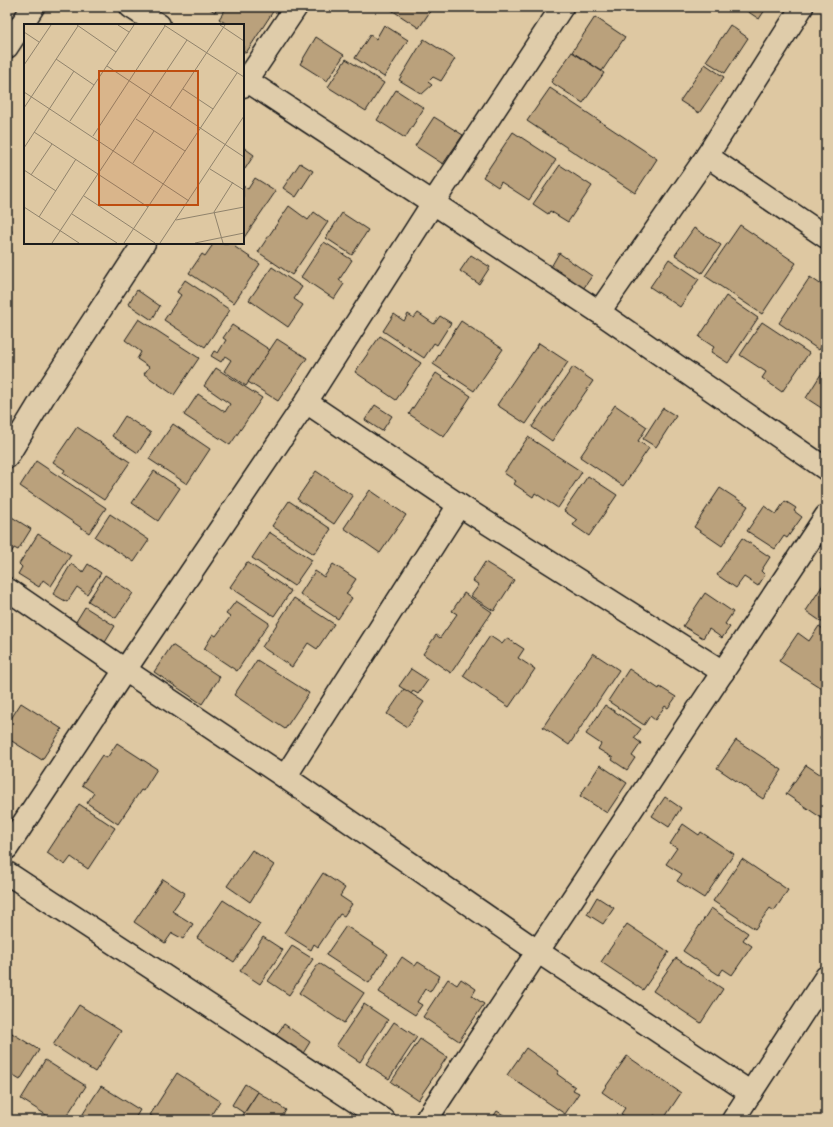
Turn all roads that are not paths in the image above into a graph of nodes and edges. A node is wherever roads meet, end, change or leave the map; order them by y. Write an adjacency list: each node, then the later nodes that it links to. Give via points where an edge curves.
1 (33, 7): 7 (street)
2 (131, 7): 6 (street)
3 (296, 7): 8 (street)
4 (562, 7): 10 (street)
5 (802, 7): 9 (street)
6 (157, 24)
7 (7, 47)
8 (244, 82): 10 (street)
9 (707, 156): 11 (street); 13 (street)
10 (433, 203): 13 (street); 14 (street)
11 (826, 237)
12 (143, 244): 15 (street)
13 (599, 312): 16 (street)
14 (306, 402): 17 (street); 20 (street)
15 (7, 457)
16 (826, 469)
17 (459, 505): 21 (street); 22 (street)
18 (826, 516): 21 (street)
19 (7, 589): 20 (street)
20 (124, 670): 22 (street); 23 (street)
21 (722, 672): 25 (street)
22 (285, 777): 25 (street)
23 (7, 848)
24 (7, 873): 28 (street)
25 (537, 951): 27 (street); 29 (street)
26 (826, 977): 27 (street)
27 (751, 1093): 30 (street)
28 (384, 1120)
29 (426, 1120)
30 (733, 1120)

